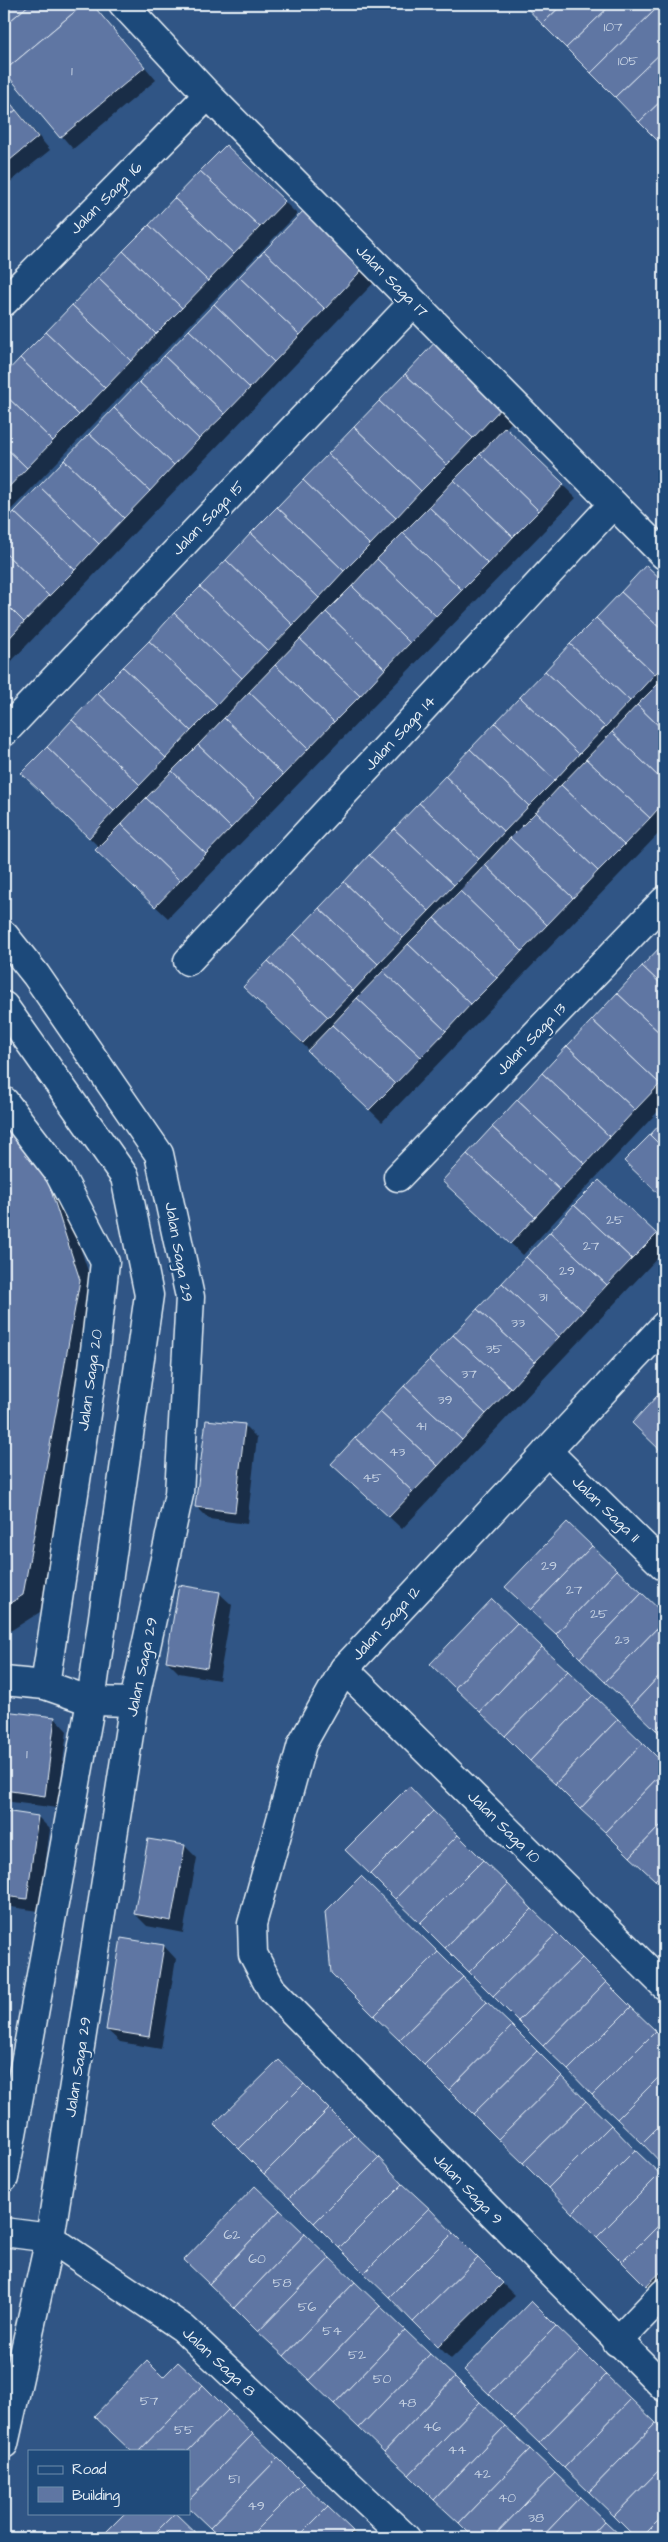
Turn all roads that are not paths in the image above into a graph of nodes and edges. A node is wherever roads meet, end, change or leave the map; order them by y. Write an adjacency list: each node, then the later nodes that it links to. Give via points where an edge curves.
1 (123, 4): 2 (street, Jalan Saga 17)
2 (208, 95): 3 (street, Jalan Saga 16); 4 (street, Jalan Saga 17)
3 (4, 302)
4 (413, 303): 5 (street, Jalan Saga 17); 7 (street, Jalan Saga 15)
5 (613, 504): 6 (street, Jalan Saga 17); 10 (street, Jalan Saga 14)
6 (664, 555)
7 (4, 732)
8 (664, 901): 13 (street, Jalan Saga 13)
9 (4, 934): 21 (street, Jalan Saga 29, via 36,975 159,1154 190,1298 179,1494)
10 (188, 961)
11 (4, 1006): 20 (street, via 125,1177 149,1296)
12 (4, 1101): 19 (street, Jalan Saga 20, via 59,1173 105,1262 93,1368)
13 (398, 1177)
14 (664, 1326): 15 (street, Jalan Saga 12)
15 (547, 1451): 16 (street, Jalan Saga 11); 17 (street, Jalan Saga 12)
16 (664, 1566)
17 (344, 1669): 22 (street, Jalan Saga 10); 23 (street, Jalan Saga 12, via 302,1744 252,1924 253,1954)
18 (4, 1681): 19 (street)
19 (45, 1686): 20 (street)
20 (91, 1701): 21 (street); 24 (street)
21 (134, 1702): 26 (street, Jalan Saga 29)
22 (664, 1985)
23 (272, 1990): 28 (street, Jalan Saga 9)
24 (4, 2178)
25 (4, 2232): 26 (street, Jalan Saga 8)
26 (50, 2238): 30 (street, Jalan Saga 29); 31 (street, Jalan Saga 8, via 183,2328)
27 (664, 2293): 28 (street)
28 (617, 2342): 29 (street, Jalan Saga 9)
29 (664, 2387)
30 (4, 2444)
31 (406, 2538)

